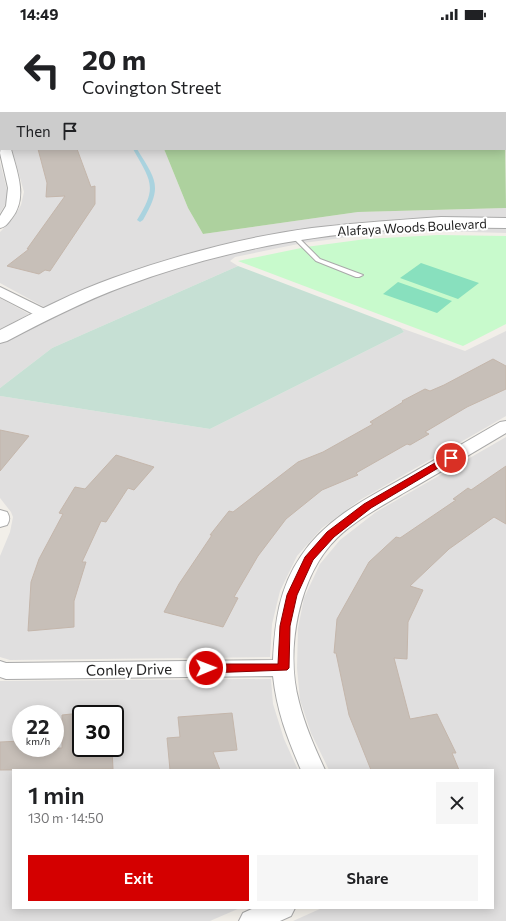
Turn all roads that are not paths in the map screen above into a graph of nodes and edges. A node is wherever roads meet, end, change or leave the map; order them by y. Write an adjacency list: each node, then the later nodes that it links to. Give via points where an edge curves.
1 (5, 150): 3 (street, via 16,193 13,205)
2 (506, 223): 4 (street, Alafaya Woods Boulevard, via 375,226)
3 (0, 224)
4 (294, 236): 5 (lane, via 318,260); 7 (street, Alafaya Woods Boulevard, via 238,246 182,261 84,295)
5 (359, 275)
6 (0, 291): 7 (street)
7 (42, 314): 8 (street, Alafaya Woods Boulevard)
8 (0, 337)
9 (506, 426): 12 (street, via 368,506 330,534 308,559 292,595 285,626)
10 (0, 516): 11 (street)
11 (0, 521)
12 (283, 668): 13 (street, Conley Drive, via 6,671); 14 (street, via 287,701 298,736)
13 (0, 669)
14 (313, 769)
15 (280, 909): 16 (street)
16 (252, 921)

